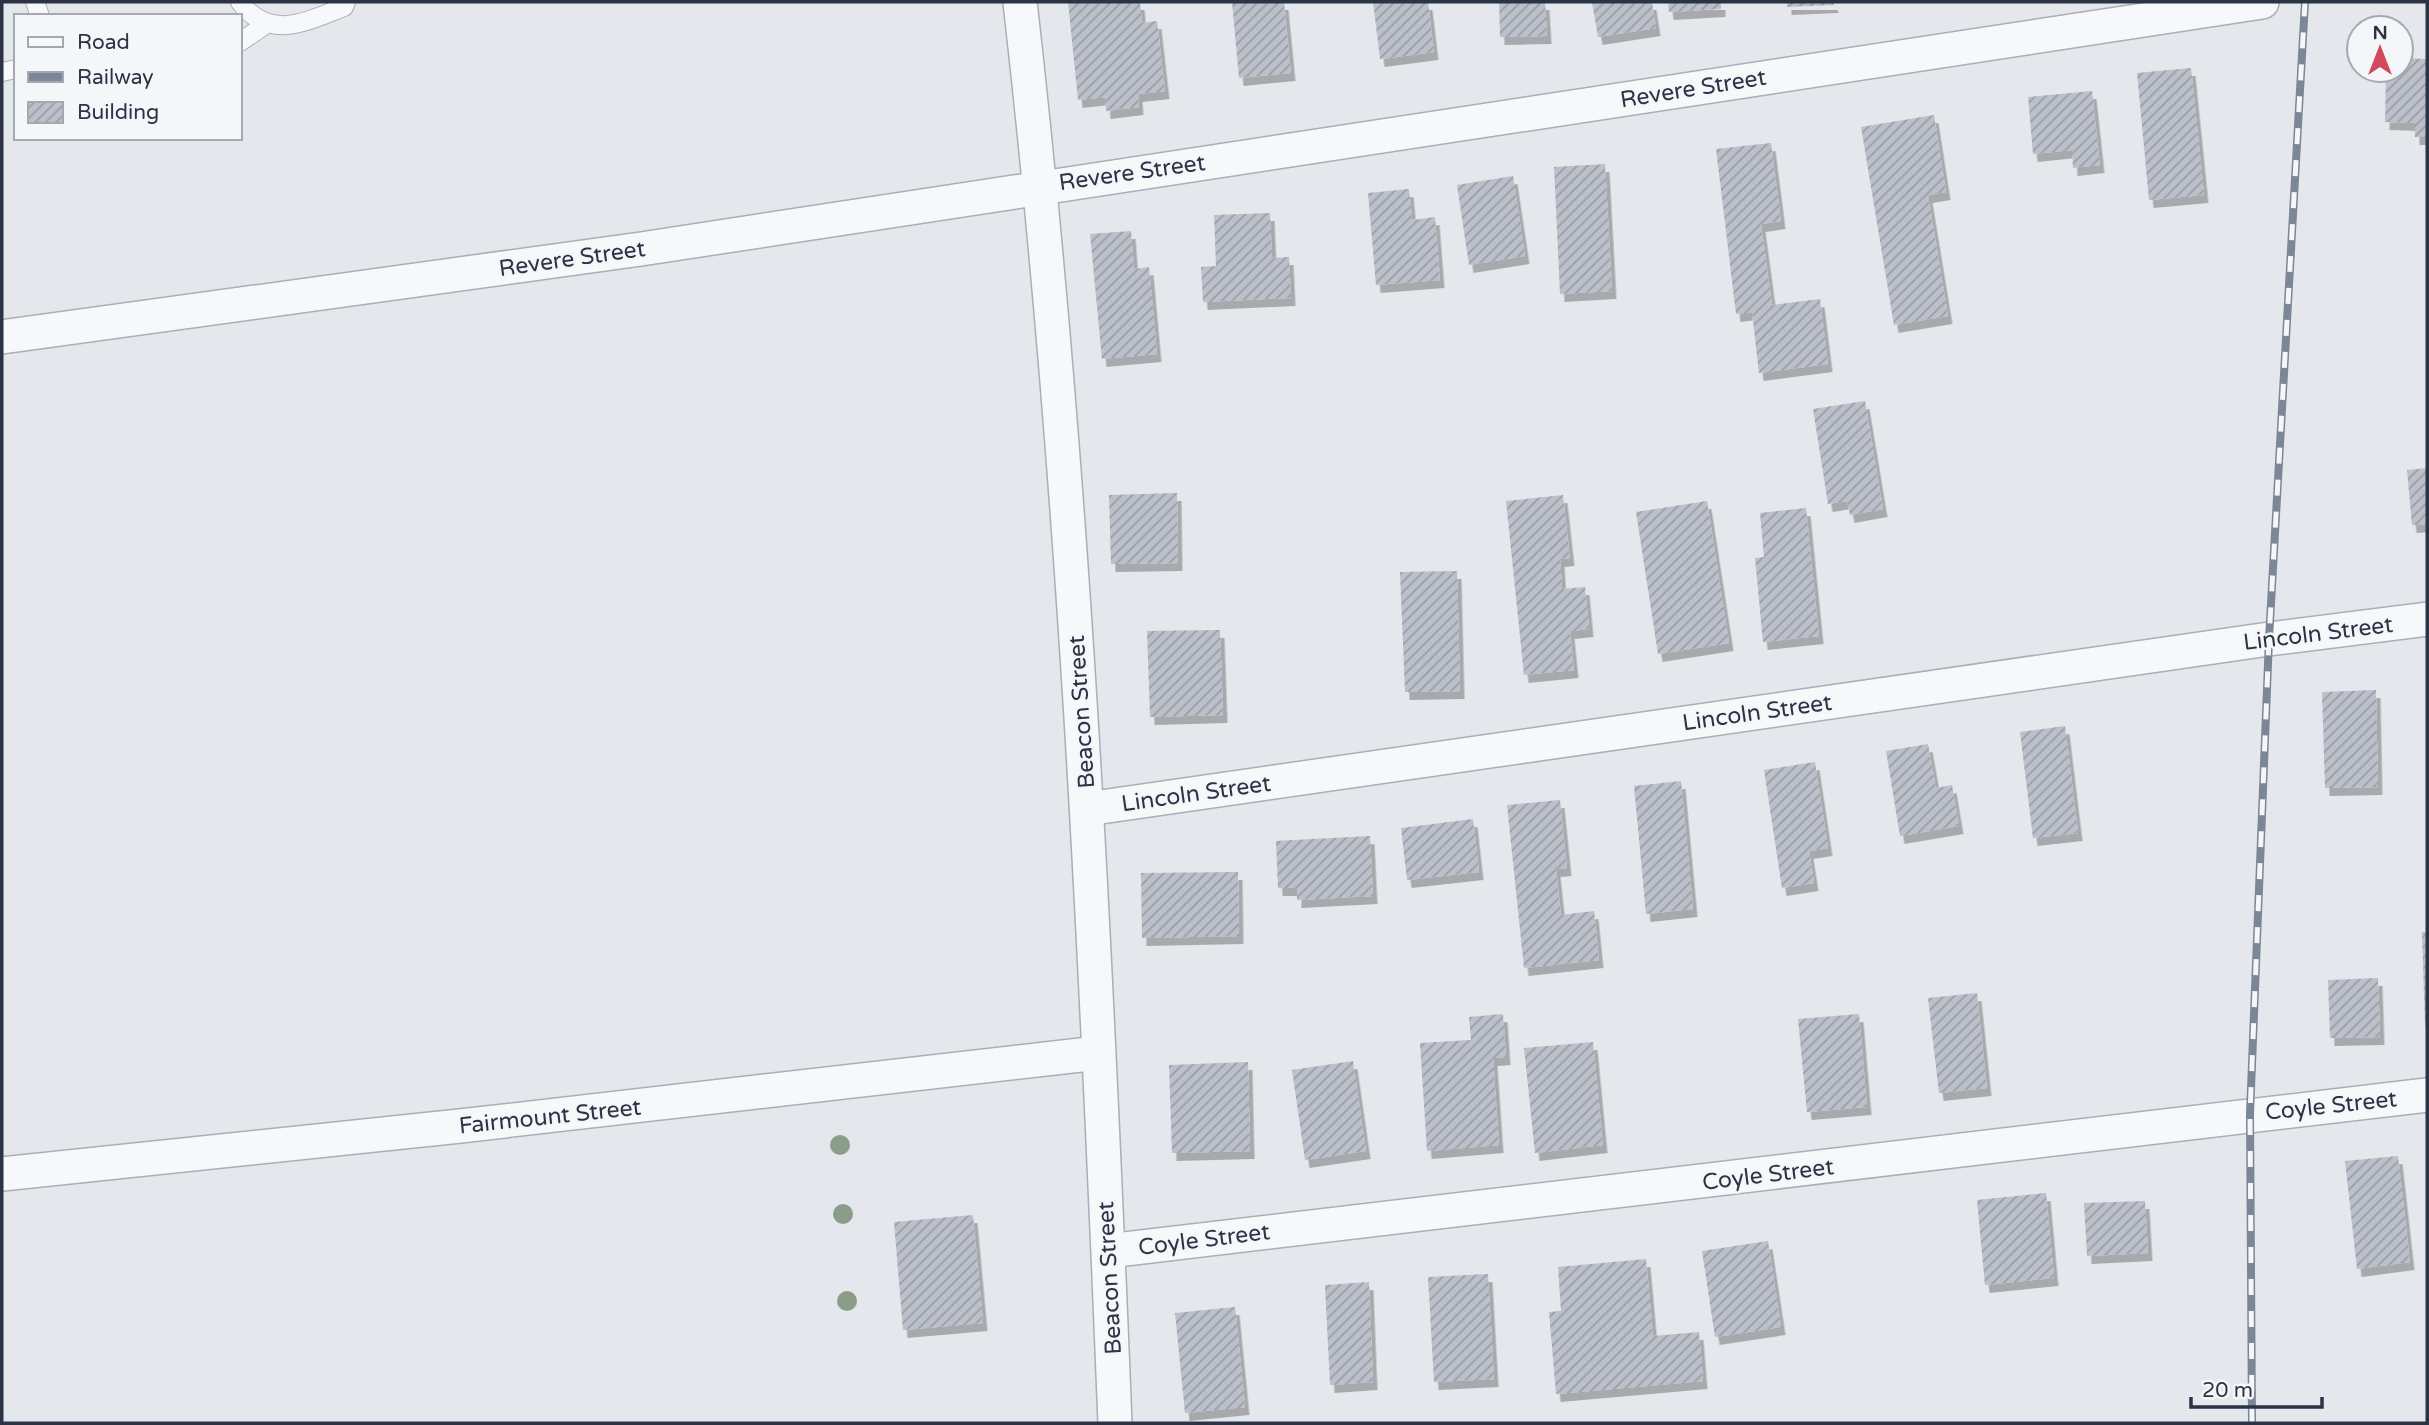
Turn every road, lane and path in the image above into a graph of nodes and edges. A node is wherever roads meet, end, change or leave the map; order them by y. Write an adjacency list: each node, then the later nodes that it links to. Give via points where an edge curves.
1 (240, 2): 5 (lane)
2 (346, 2): 5 (lane, via 344,7 292,26)
3 (1020, 2): 7 (street, Beacon Street)
4 (2262, 2): 7 (street, Revere Street)
5 (268, 23): 6 (lane)
6 (242, 41)
7 (1041, 186): 8 (street, Revere Street, via 641,249); 10 (street, Beacon Street)
8 (2, 337)
9 (2427, 620): 10 (street, Lincoln Street)
10 (1087, 809): 11 (street, Beacon Street)
11 (1098, 1053): 13 (street, Fairmount Street); 14 (street, Beacon Street)
12 (2427, 1095): 14 (street, Coyle Street)
13 (2, 1174)
14 (1108, 1251): 15 (street, Beacon Street)
15 (1115, 1423)

